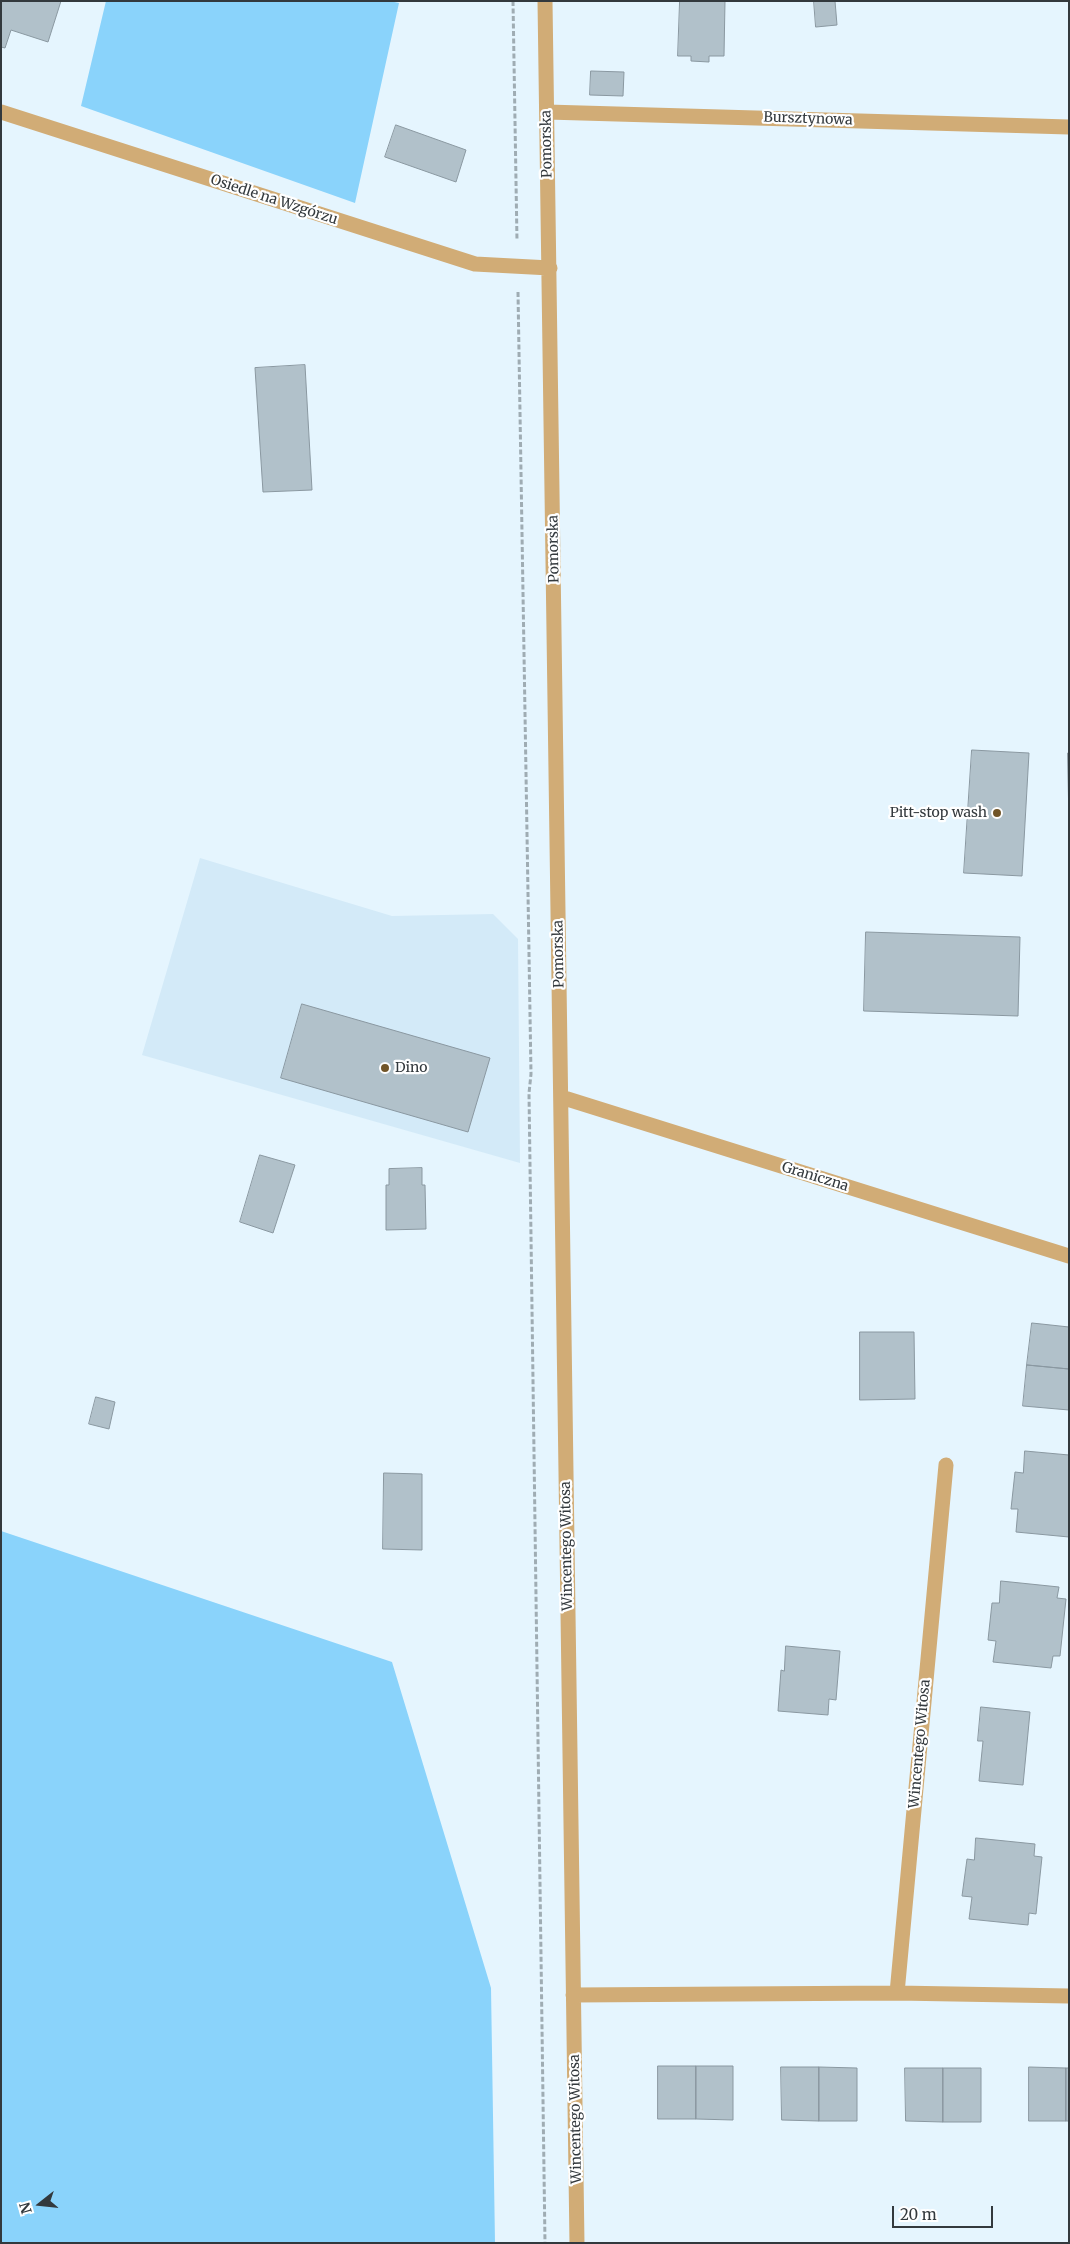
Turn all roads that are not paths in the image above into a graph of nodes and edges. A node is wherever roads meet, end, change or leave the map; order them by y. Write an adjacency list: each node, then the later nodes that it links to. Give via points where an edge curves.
1 (545, 1): 3 (street, Pomorska)
2 (1, 112): 5 (street, Osiedle na Wzgórzu, via 474,264)
3 (547, 112): 4 (street, Bursztynowa); 5 (street, Pomorska)
4 (1069, 127)
5 (550, 268): 6 (street, Pomorska)
6 (561, 1097): 7 (street, Graniczna); 10 (street, Wincentego Witosa)
7 (1069, 1256)
8 (946, 1465): 9 (street, Wincentego Witosa)
9 (897, 1993): 10 (street); 11 (street)
10 (573, 1995): 12 (street, Wincentego Witosa)
11 (1069, 1996)
12 (577, 2243)

